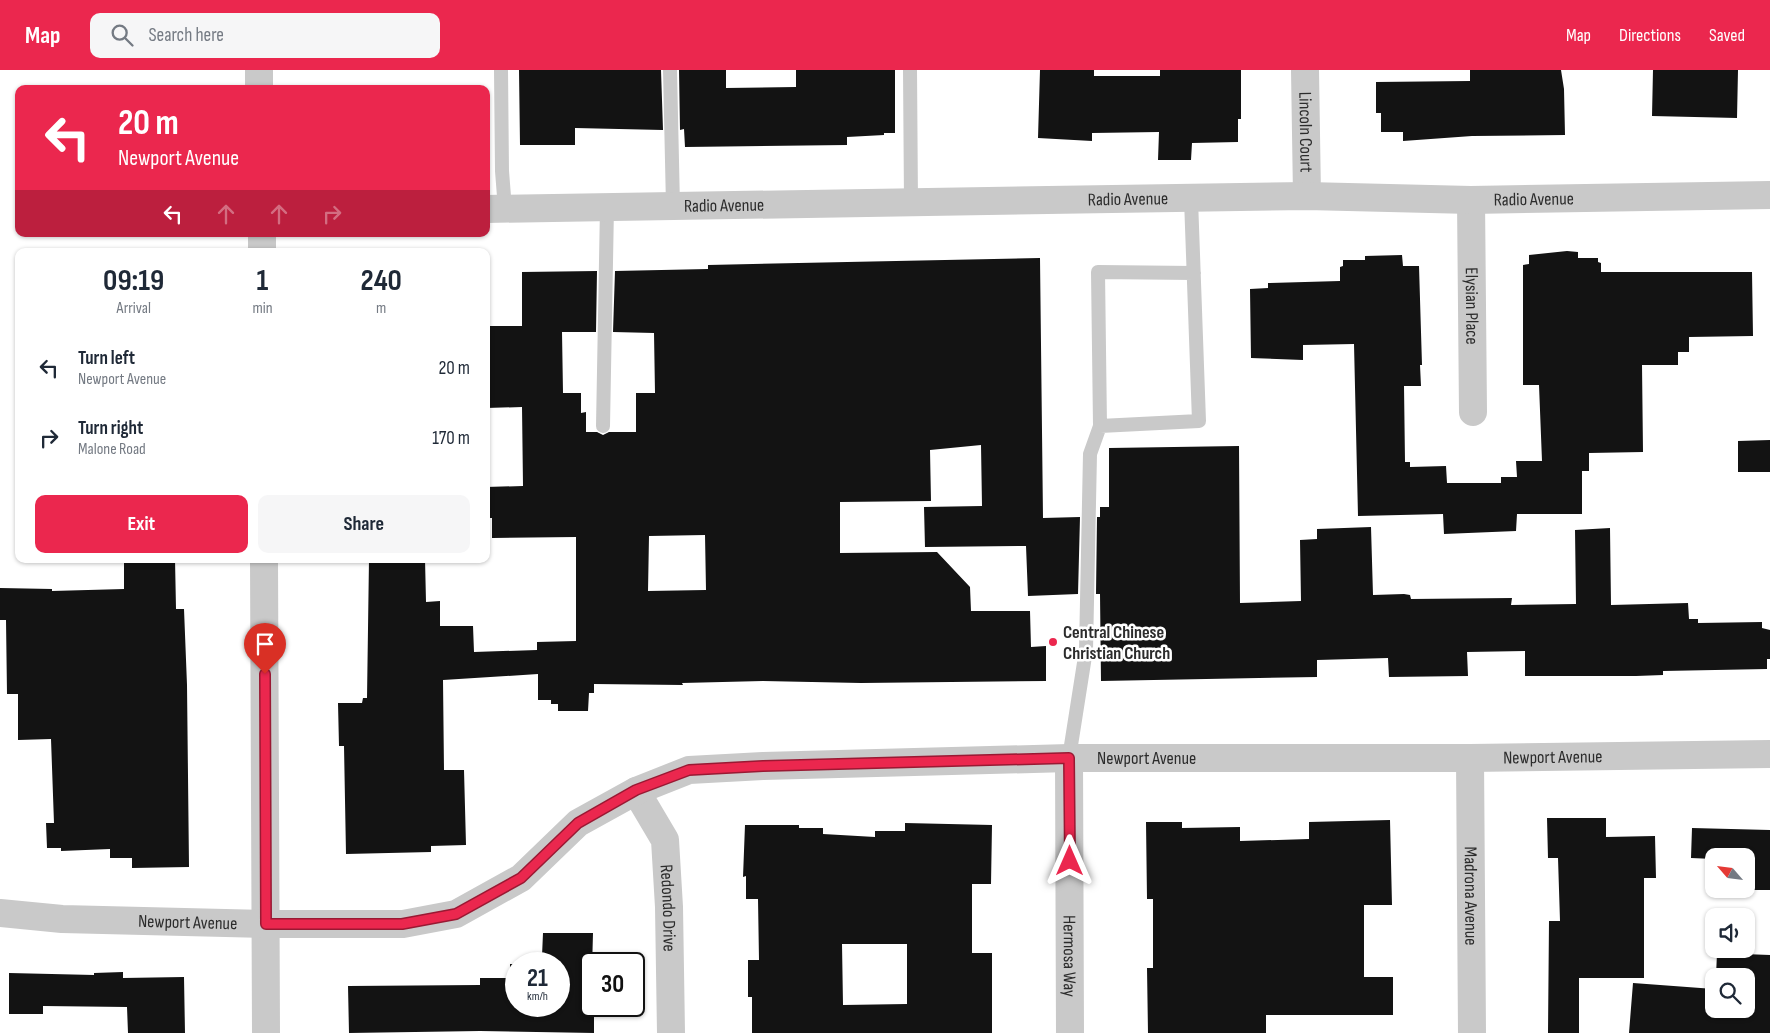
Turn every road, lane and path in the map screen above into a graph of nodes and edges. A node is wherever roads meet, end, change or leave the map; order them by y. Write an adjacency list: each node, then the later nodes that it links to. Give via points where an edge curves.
1 (258, 70): 6 (street)
2 (501, 70): 14 (lane, via 502,171)
3 (670, 70): 12 (lane)
4 (910, 70): 11 (lane)
5 (1306, 70): 8 (street, Lincoln Court)
6 (259, 85)
7 (1770, 195): 10 (street, Radio Avenue)
8 (1307, 196): 9 (street, Radio Avenue); 10 (street, Radio Avenue)
9 (1191, 199): 11 (street, Radio Avenue); 15 (lane)
10 (1471, 200): 16 (street, Elysian Place)
11 (911, 202): 12 (street, Radio Avenue)
12 (673, 206): 13 (street, Radio Avenue)
13 (607, 207): 14 (street, Radio Avenue); 17 (lane)
14 (496, 209)
15 (1194, 273): 18 (lane, via 1199,420); 18 (lane, via 1098,272)
16 (1473, 412)
17 (603, 426)
18 (1100, 426): 21 (lane, via 1090,454 1086,650)
19 (264, 563): 25 (street)
20 (1770, 754): 22 (street, Newport Avenue)
21 (1069, 758): 22 (street, Newport Avenue); 23 (street, Newport Avenue, via 689,770); 28 (street, Hermosa Way)
22 (1470, 758): 29 (street, Madrona Avenue)
23 (636, 790): 25 (street, Newport Avenue, via 578,823 521,878 456,914 402,924); 27 (street, Redondo Drive, via 665,840)
24 (0, 913): 25 (street, Newport Avenue, via 62,919)
25 (266, 924): 26 (street)
26 (266, 1033)
27 (671, 1033)
28 (1070, 1033)
29 (1472, 1033)

